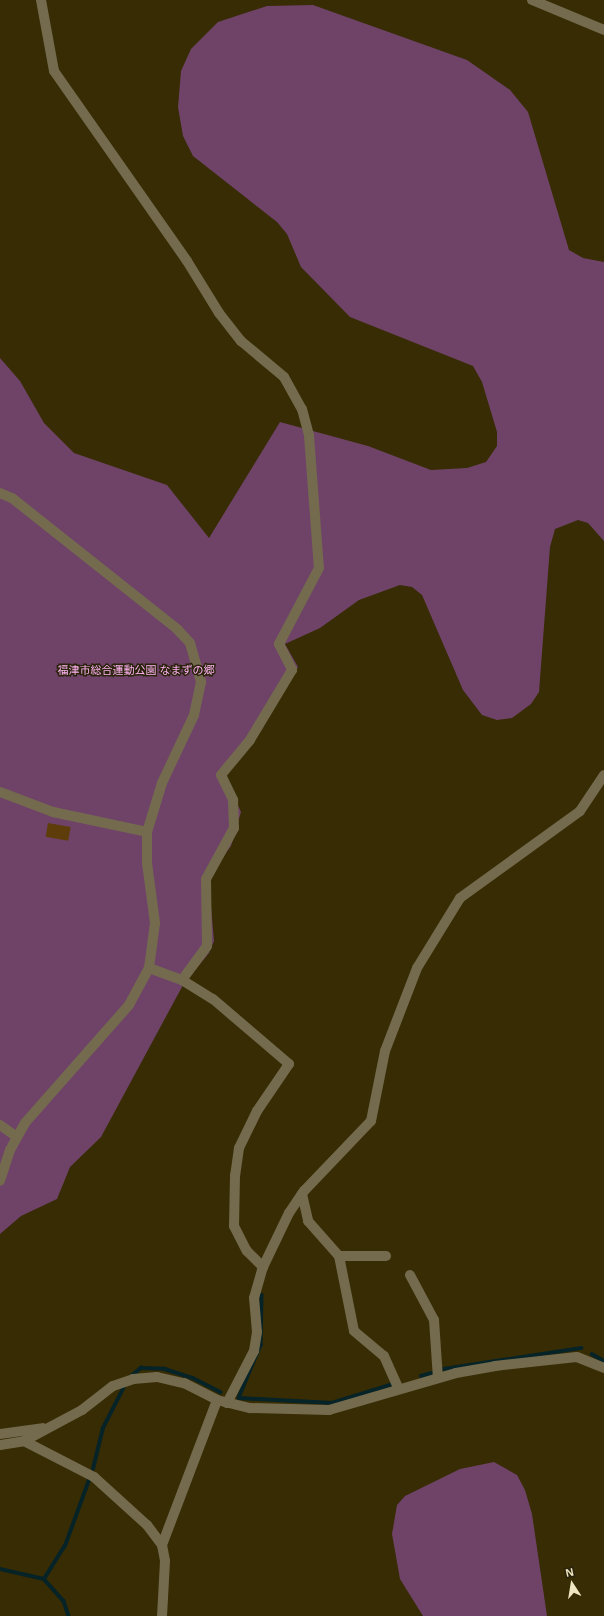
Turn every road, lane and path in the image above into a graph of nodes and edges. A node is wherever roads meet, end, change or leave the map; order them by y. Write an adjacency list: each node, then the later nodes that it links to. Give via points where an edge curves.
1 (41, 0): 9 (street, via 54,71 187,261 219,313 241,341 284,377 302,409 309,436 319,568 279,644 292,670 250,740 221,776 233,800 234,828 206,879 207,946)
2 (532, 0): 3 (street)
3 (604, 30)
4 (0, 493): 7 (street, via 12,498 177,629 195,656 202,682 201,697 162,783)
5 (604, 775): 13 (street, via 580,811 460,898 401,1003 385,1051 371,1121)
6 (0, 792): 7 (street, via 53,812)
7 (147, 832): 8 (street, via 147,863 155,923)
8 (149, 968): 9 (street); 11 (street, via 130,1005)
9 (182, 980): 16 (street, via 213,999 289,1064 257,1111 239,1148 235,1175 234,1226 247,1252)
10 (0, 1125): 11 (street)
11 (17, 1137): 12 (street)
12 (0, 1180)
13 (302, 1194): 14 (street, via 308,1221); 16 (street)
14 (339, 1256): 15 (street); 20 (street, via 354,1331 384,1356)
15 (386, 1256)
16 (263, 1267): 21 (street, via 254,1298 257,1332 254,1351)
17 (410, 1275): 19 (street, via 434,1320)
18 (604, 1368): 19 (street, via 577,1356 495,1366)
19 (438, 1378): 20 (street)
20 (399, 1389): 21 (street, via 329,1410 269,1410)
21 (222, 1401): 22 (street, via 184,1383 157,1377 134,1379 121,1382 82,1410); 26 (street)
22 (49, 1428): 23 (street); 24 (street)
23 (0, 1434)
24 (24, 1441): 25 (street); 26 (street, via 70,1462 117,1495)
25 (0, 1444)
26 (162, 1545): 27 (street, via 166,1581)
27 (162, 1616)

